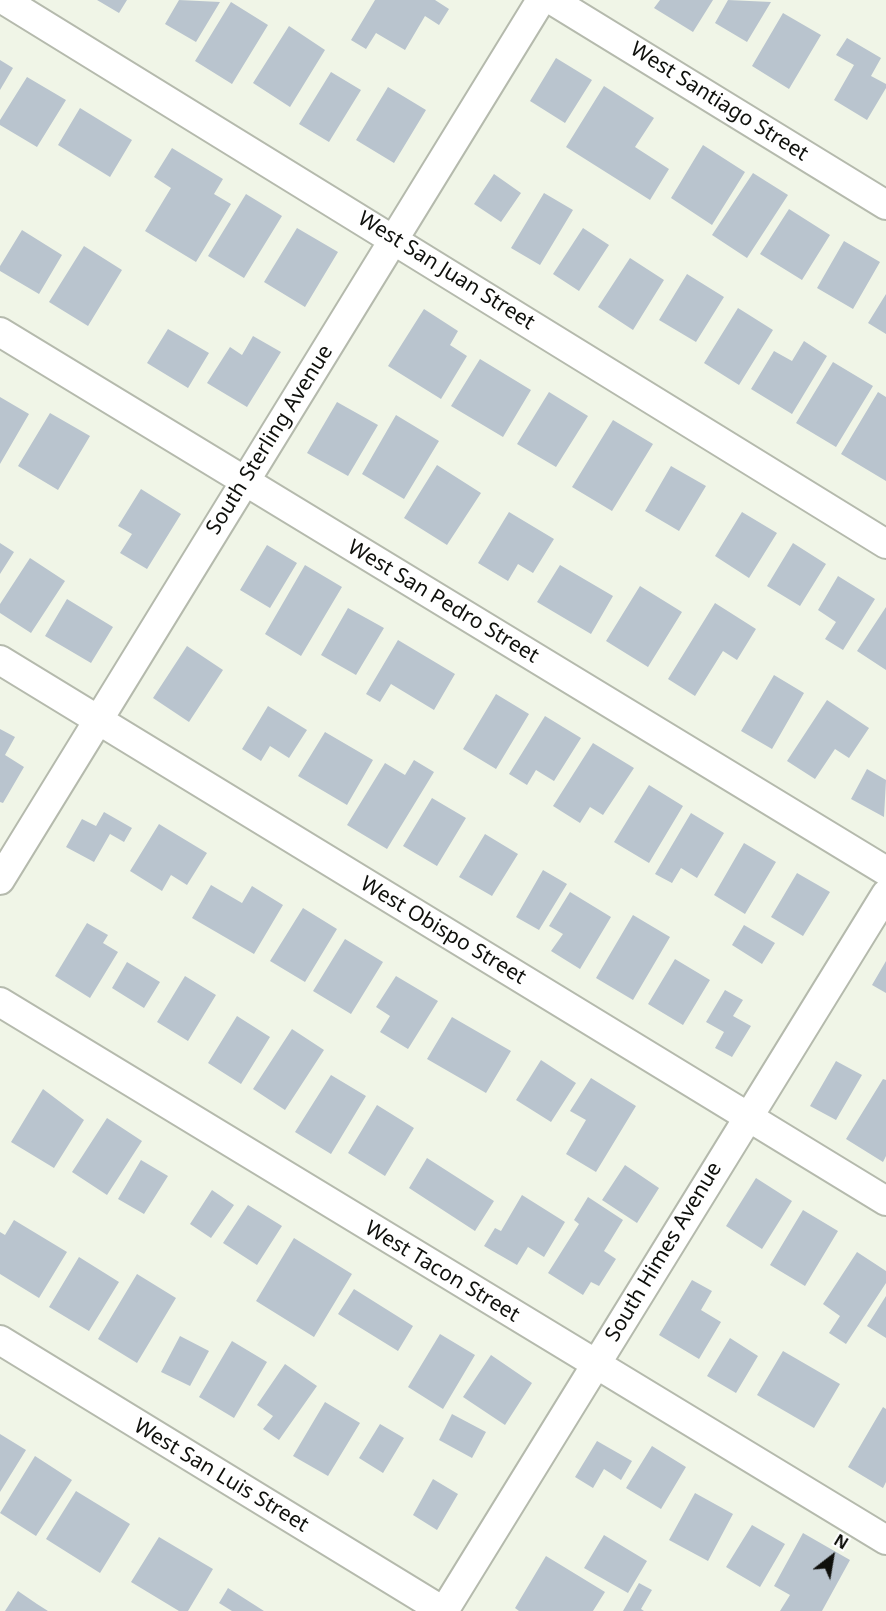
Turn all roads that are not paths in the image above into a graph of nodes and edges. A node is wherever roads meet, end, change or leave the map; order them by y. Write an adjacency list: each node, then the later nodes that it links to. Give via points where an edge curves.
1 (4, 0): 5 (street, West San Juan Street)
2 (541, 0): 5 (street, South Sterling Avenue)
3 (552, 0): 4 (street, West Santiago Street)
4 (886, 205)
5 (394, 239): 7 (street, South Sterling Avenue); 8 (street, West San Juan Street)
6 (0, 332): 7 (street, West San Pedro Street)
7 (244, 482): 10 (street, South Sterling Avenue); 11 (street, West San Pedro Street)
8 (886, 544)
9 (0, 660): 10 (street, West Obispo Street)
10 (99, 720): 12 (street, South Sterling Avenue); 15 (street, West Obispo Street)
11 (886, 871)
12 (0, 880)
13 (886, 894): 15 (street, South Himes Avenue)
14 (0, 1002): 18 (street, West Tacon Street)
15 (747, 1116): 16 (street, West Obispo Street); 18 (street, South Himes Avenue)
16 (886, 1201)
17 (0, 1340): 20 (street, West San Luis Street)
18 (596, 1365): 19 (street, West Tacon Street); 20 (street, South Himes Avenue)
19 (886, 1540)
20 (444, 1611)

